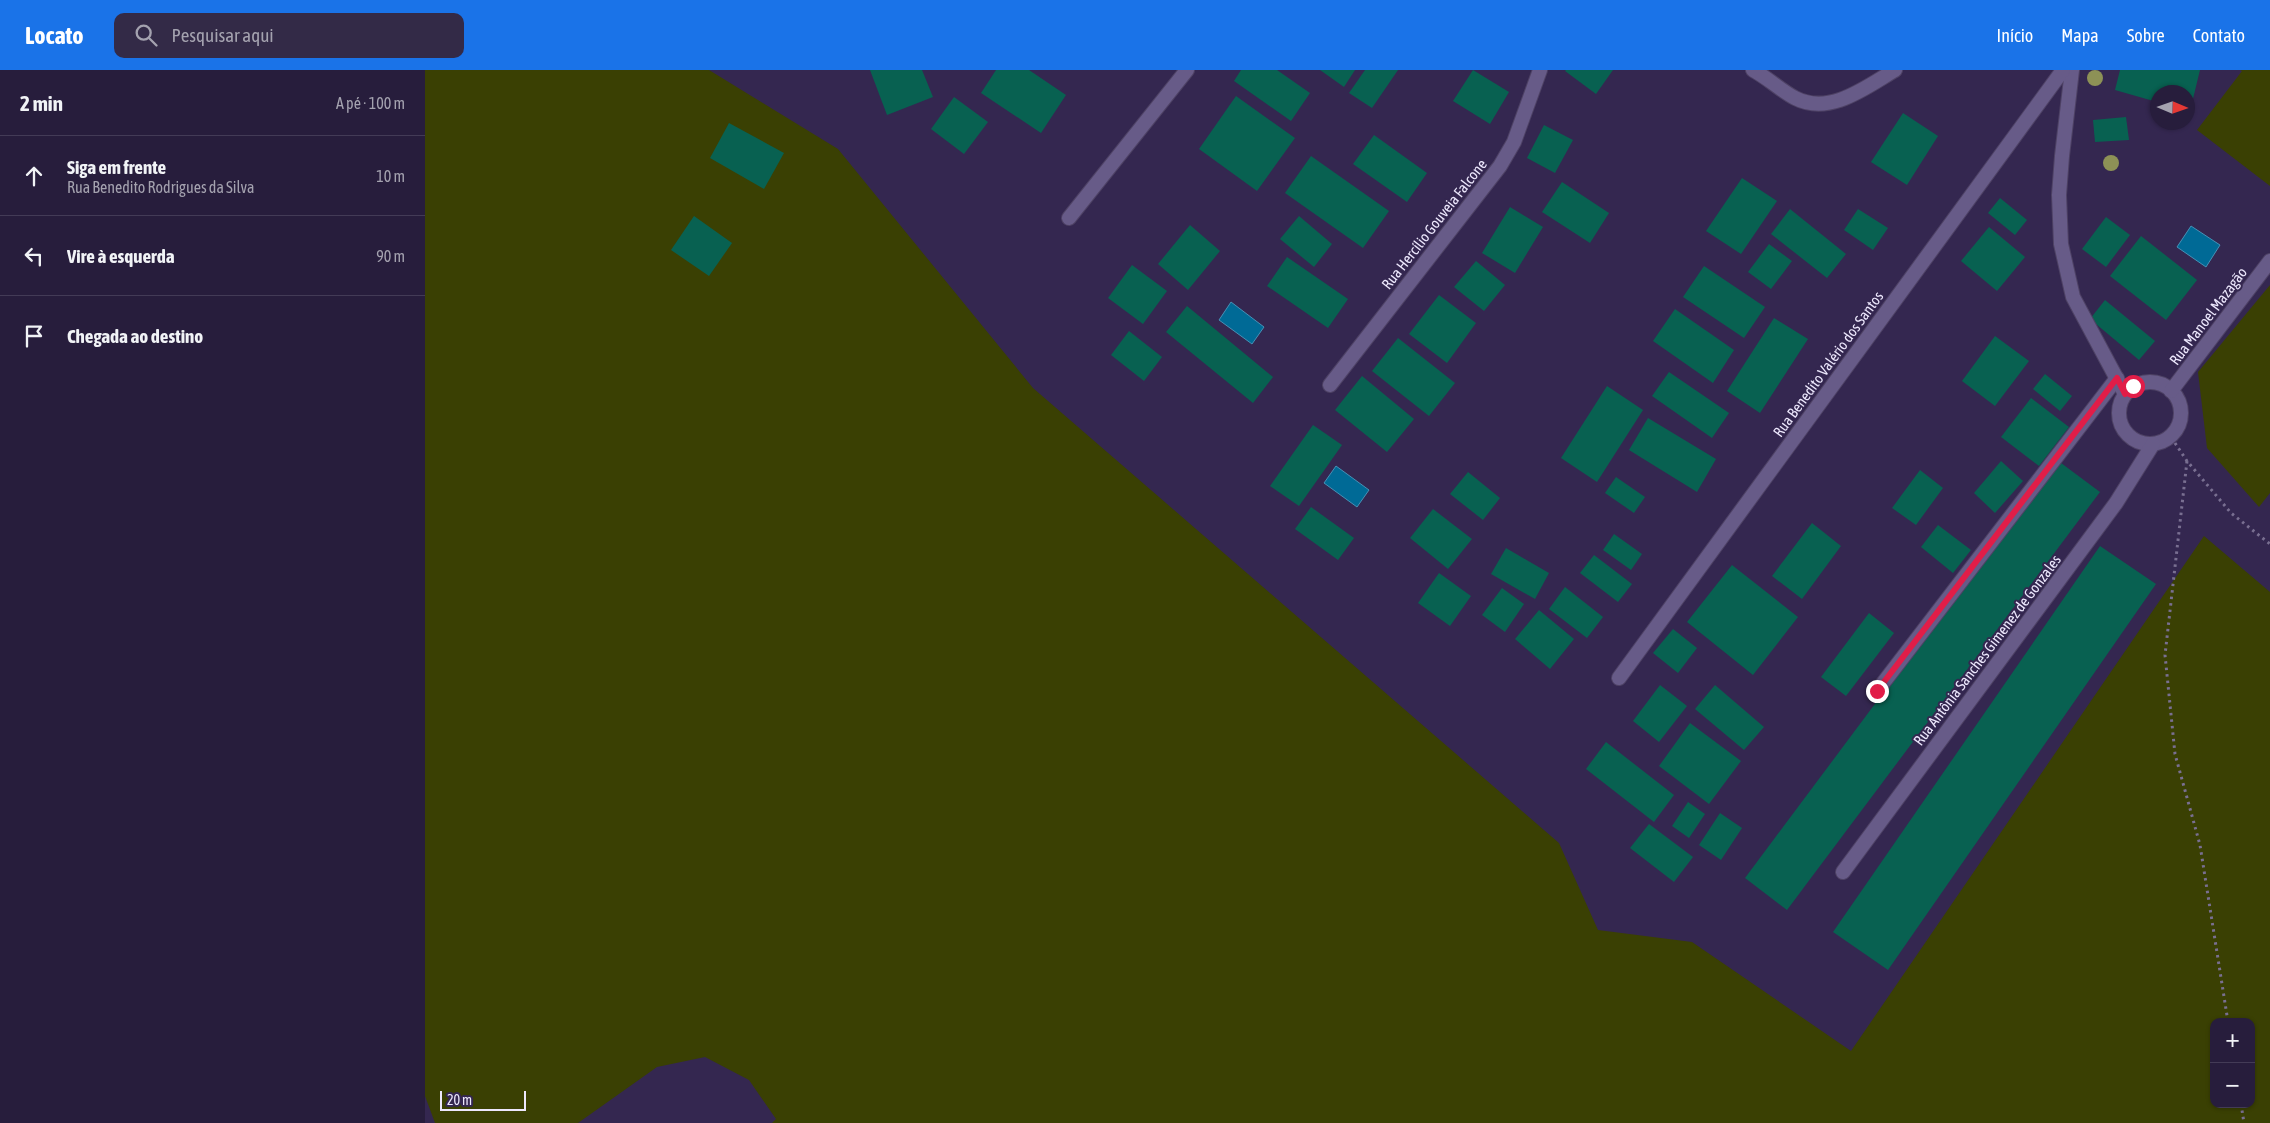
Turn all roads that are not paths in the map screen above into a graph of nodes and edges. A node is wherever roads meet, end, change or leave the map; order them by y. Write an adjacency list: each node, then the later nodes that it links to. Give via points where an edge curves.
1 (1187, 70): 7 (street)
2 (1540, 70): 10 (street, Rua Hercílio Gouveia Falcone, via 1514,142 1500,166)
3 (1753, 70): 4 (street, via 1796,98 1828,103 1846,99)
4 (1895, 70)
5 (2063, 70): 14 (street, Rua Benedito Valério dos Santos)
6 (2072, 70): 9 (street, via 2061,176 2061,244 2073,297)
7 (1069, 218)
8 (2270, 261): 11 (street, Rua Manoel Mazagão)
9 (2117, 378): 12 (street); 15 (street)
10 (1330, 384)
11 (2171, 391): 12 (street, via 2163,385 2143,382); 13 (street, via 2180,408 2180,419 2171,436)
12 (2125, 394): 13 (street, via 2119,410 2122,428 2135,440)
13 (2153, 444): 16 (street, Rua Antônia Sanches Gimenez de Gonzales, via 2116,504)
14 (1619, 678)
15 (1877, 691)
16 (1843, 872)

